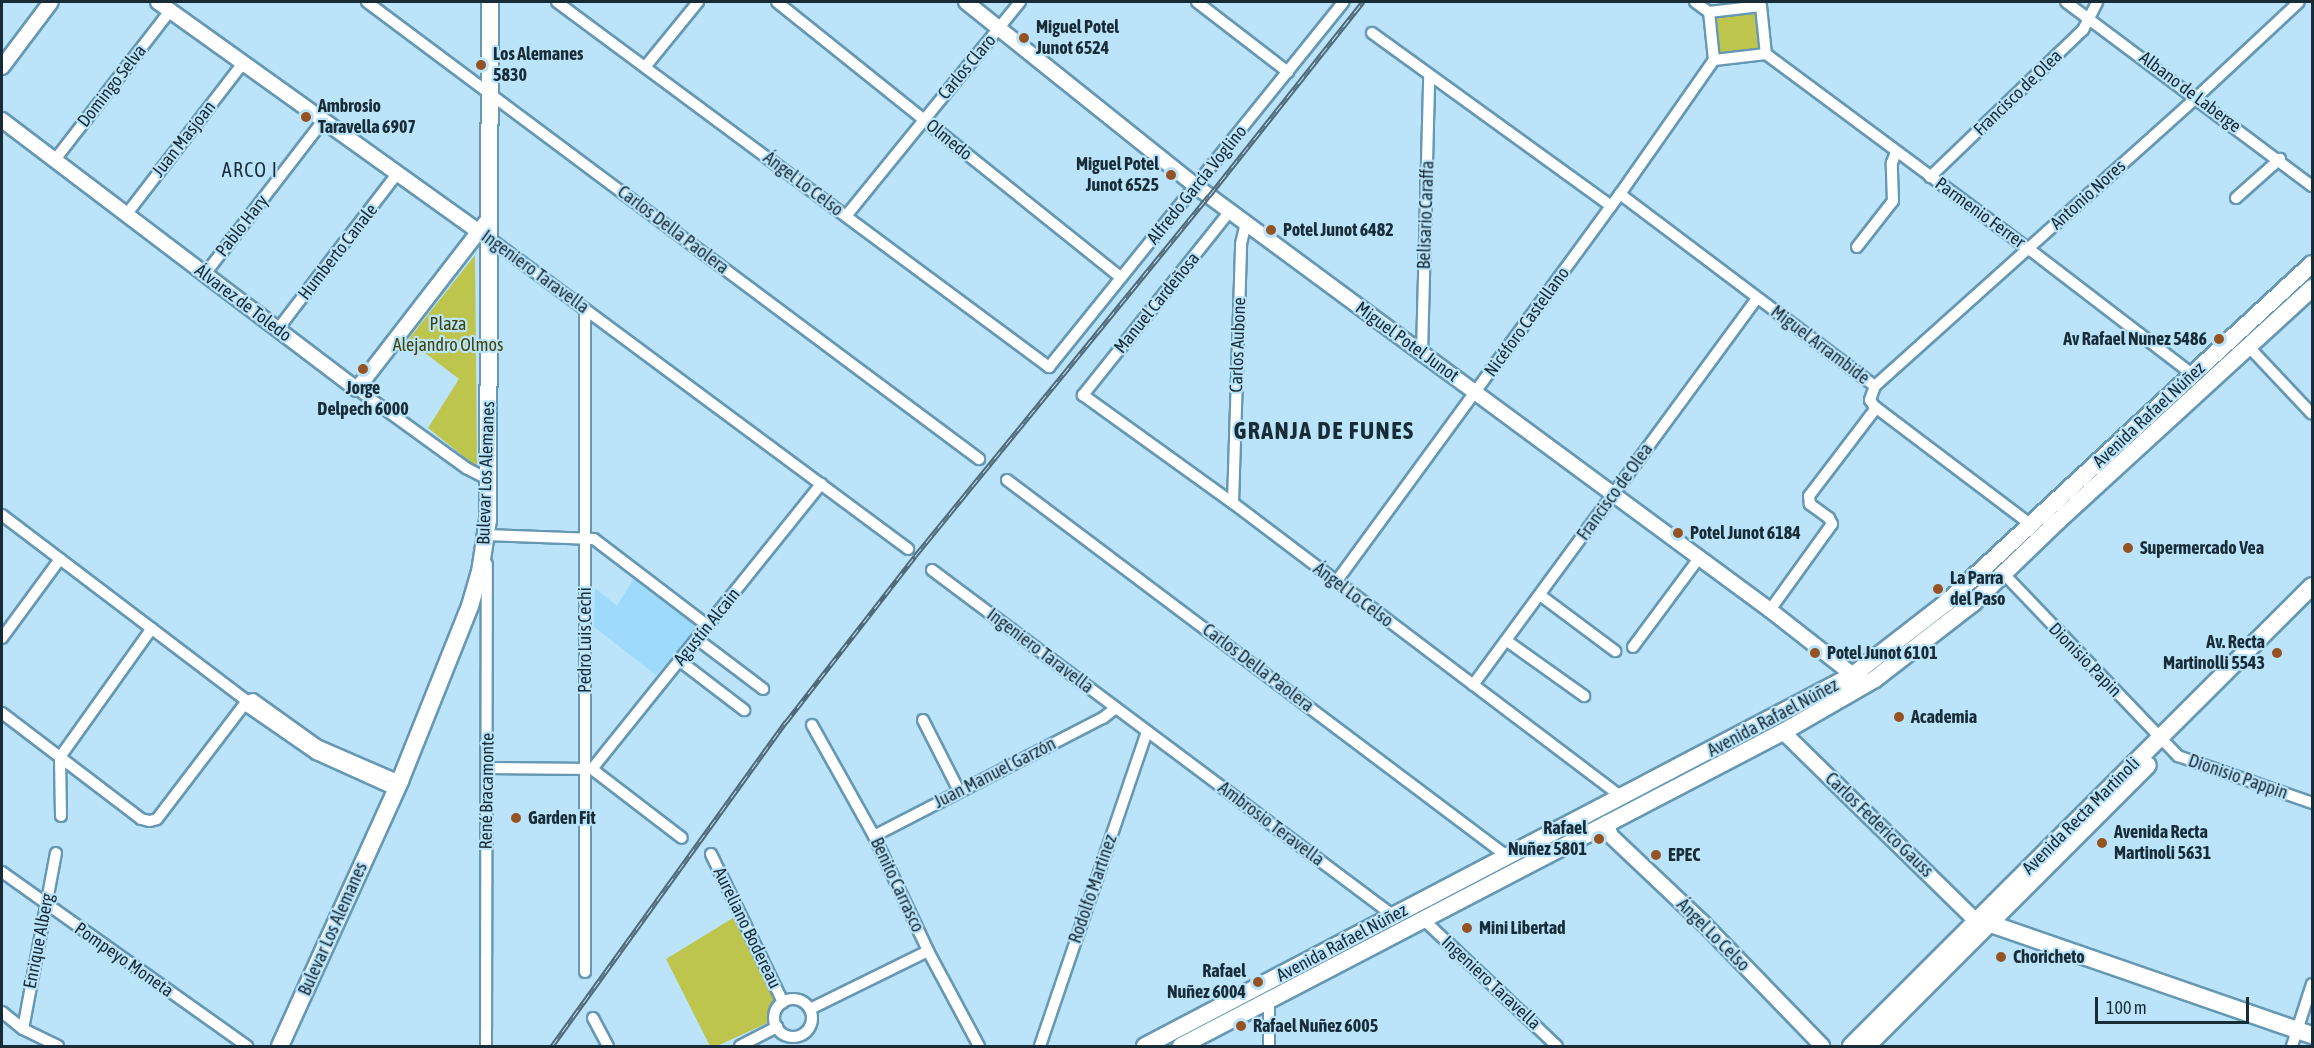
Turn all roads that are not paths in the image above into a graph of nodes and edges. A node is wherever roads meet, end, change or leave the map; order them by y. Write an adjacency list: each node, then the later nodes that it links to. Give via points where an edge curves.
1 (51, 2): 25 (main road)
2 (158, 2): 17 (main road, Ingeniero Taravella)
3 (367, 2): 29 (street, Carlos Della Paolera)
4 (490, 2): 29 (main road, Bulevar Los Alemanes)
5 (557, 2): 26 (street, Ángel Lo Celso)
6 (698, 2): 26 (street)
7 (777, 2): 31 (street, Olmedo)
8 (966, 2): 20 (main road, Miguel Potel Junot)
9 (1020, 2): 20 (street, Carlos Claro)
10 (1197, 2): 27 (street)
11 (1344, 2): 27 (street, Alfredo García Voglino)
12 (1695, 2): 18 (street)
13 (2066, 2): 19 (street, Albano de Laberge)
14 (2097, 2): 19 (street, Francisco de Olea)
15 (2298, 2): 30 (street, Antonio Nores)
16 (1762, 4): 18 (street); 22 (street)
17 (170, 11): 24 (main road, Ingeniero Taravella); 36 (street, Domingo Selva)
18 (1709, 12): 23 (street)
19 (2090, 18): 30 (street, Albano de Laberge); 38 (street, Francisco de Olea, via 2083,30)
20 (998, 28): 31 (street, Carlos Claro); 40 (main road, Miguel Potel Junot)
21 (1372, 33): 28 (street)
22 (1766, 54): 23 (street); 34 (street, Parmenio Ferrer)
23 (1714, 60): 41 (street, Nicéforo Castellano)
24 (243, 63): 33 (main road, Ingeniero Taravella); 45 (street, Juan Masjoan)
25 (2, 67)
26 (645, 67): 46 (street, Ángel Lo Celso)
27 (1288, 72): 40 (street, Alfredo García Voglino)
28 (1429, 78): 43 (street); 59 (street, Belisario Caraffa)
29 (490, 93): 48 (main road, Bulevar Los Alemanes, via 490,217); 68 (street, Carlos Della Paolera)
30 (2197, 97): 35 (street, Albano de Laberge); 50 (street, Antonio Nores)
31 (923, 119): 46 (street, Carlos Claro); 53 (street, Olmedo)
32 (2, 120): 36 (main road, Álvarez de Toledo)
33 (323, 121): 37 (main road, Ingeniero Taravella); 52 (street, Pablo Hary)
34 (1896, 152): 38 (street, Parmenio Ferrer); 49 (street, via 1892,163 1893,201)
35 (2280, 159): 39 (street, Albano de Laberge); 42 (street)
36 (54, 161): 45 (main road, Álvarez de Toledo)
37 (398, 174): 48 (main road, Ingeniero Taravella); 57 (street, Humberto Canale)
38 (1930, 177): 50 (street, Parmenio Ferrer)
39 (2313, 186)
40 (1197, 187): 44 (main road, Miguel Potel Junot); 53 (street, Alfredo García Voglino)
41 (1620, 194): 43 (street, Nicéforo Castellano); 55 (street, Miguel Arrambide)
42 (2236, 198)
43 (1611, 206): 64 (street, Nicéforo Castellano)
44 (1230, 211): 47 (main road, Miguel Potel Junot); 65 (street, Manuel Cardeñosa)
45 (126, 215): 52 (main road, Álvarez de Toledo)
46 (846, 216): 60 (street, Ángel Lo Celso)
47 (1246, 223): 59 (main road, Miguel Potel Junot); 73 (street, Carlos Aubone, via 1241,244)
48 (484, 235): 56 (street, Ingeniero Taravella); 63 (main road); 69 (main road, Bulevar Los Alemanes)
49 (1857, 247)
50 (2029, 249): 61 (street, Parmenio Ferrer); 62 (street, Antonio Nores)
51 (2313, 264): 61 (main road, Avenida Rafael Núñez)
52 (205, 274): 57 (main road, Álvarez de Toledo)
53 (1120, 278): 60 (street, Alfredo García Voglino)
54 (2313, 288): 58 (main road, Avenida Rafael Núñez)
55 (1757, 298): 62 (street, Miguel Arrambide); 72 (street, Francisco de Olea)
56 (585, 309): 71 (street, Ingeniero Taravella); 77 (street, Pedro Luis Cechi)
57 (278, 329): 63 (main road, Álvarez de Toledo)
58 (2248, 346): 67 (street); 82 (main road, Avenida Rafael Núñez)
59 (1422, 353): 64 (main road, Miguel Potel Junot)
60 (1049, 367)
61 (2192, 374): 75 (main road, Avenida Rafael Núñez)
62 (1875, 386): 66 (street, Miguel Arrambide, via 1870,400)
63 (357, 388): 69 (street, Álvarez de Toledo, via 466,468)
64 (1476, 393): 72 (main road, Miguel Potel Junot); 83 (street, Nicéforo Castellano)
65 (1083, 395): 73 (street, Ángel Lo Celso)
66 (1876, 408): 75 (street, Miguel Arrambide); 87 (street, via 1809,496 1810,504 1832,524)
67 (2313, 414)
68 (979, 459)
69 (488, 479): 76 (main road, Bulevar Los Alemanes)
70 (1008, 480): 124 (street, Carlos Della Paolera)
71 (821, 484): 78 (street, Ingeniero Taravella); 88 (street, Agustín Alcain)
72 (1613, 495): 79 (main road, Miguel Potel Junot); 85 (street, Francisco de Olea)
73 (1233, 503): 83 (street, Ángel Lo Celso)
74 (2, 515): 80 (street)
75 (2030, 524): 96 (main road, Avenida Rafael Núñez, via 1947,602)
76 (486, 536): 77 (street); 112 (street, René Bracamonte); 114 (main road, Bulevar Los Alemanes, via 470,606)
77 (586, 537): 88 (street, via 600,543); 113 (street, Pedro Luis Cechi)
78 (908, 549)
79 (1699, 558): 87 (main road, Miguel Potel Junot); 93 (street)
80 (60, 559): 89 (street); 90 (street)
81 (932, 570): 102 (street, Ingeniero Taravella)
82 (2004, 574): 97 (main road, Avenida Rafael Núñez, via 1952,621); 110 (street, Dionisio Papin)
83 (1336, 582): 98 (street, Ángel Lo Celso)
84 (2313, 586): 110 (main road, Avenida Recta Martinoli)
85 (1540, 595): 92 (street, Francisco de Olea); 94 (street)
86 (2313, 600): 110 (main road, Avenida Recta Martinoli)
87 (1770, 610): 96 (main road, Miguel Potel Junot)
88 (708, 626): 91 (street, Agustín Alcain)
89 (152, 628): 101 (street); 111 (street)
90 (2, 638)
91 (697, 639): 95 (street, Agustín Alcain); 99 (street)
92 (1508, 640): 98 (street, Francisco de Olea); 100 (street)
93 (1633, 647)
94 (1615, 651)
95 (680, 661): 103 (street); 113 (street, Agustín Alcain)
96 (1853, 675): 97 (main road); 107 (main road, Avenida Rafael Núñez)
97 (1875, 680): 109 (main road, Avenida Rafael Núñez)
98 (1473, 685): 116 (street, Ángel Lo Celso)
99 (763, 689)
100 (1584, 696)
101 (247, 701): 111 (street, via 157,819 141,819); 114 (street, via 253,699 317,745)
102 (1116, 708): 108 (street, Ingeniero Taravella); 115 (street, Juan Manuel Garzón)
103 (744, 710)
104 (2, 713): 111 (street)
105 (923, 720): 115 (street)
106 (812, 725): 120 (street, Benito Carrasco)
107 (1759, 726): 109 (main road); 116 (main road, Avenida Rafael Núñez)
108 (1148, 732): 127 (street, Ambrosio Teravella); 150 (street, Rodolfo Martinez)
109 (1783, 732): 119 (main road, Avenida Rafael Núñez); 129 (main road, Carlos Federico Gauss)
110 (2163, 742): 117 (street, Dionisio Pappin, via 2185,760); 129 (main road, Avenida Recta Martinoli); 129 (main road, Avenida Recta Martinoli, via 2066,831 2064,840)
111 (60, 757): 118 (street)
112 (487, 768): 113 (street); 145 (street, René Bracamonte)
113 (588, 769): 121 (street); 131 (street, Pedro Luis Cechi)
114 (398, 786): 144 (main road, Bulevar Los Alemanes)
115 (959, 791): 120 (street, Juan Manuel Garzón)
116 (1622, 798): 119 (main road); 124 (main road, Avenida Rafael Núñez)
117 (2313, 803)
118 (61, 816)
119 (1606, 823): 128 (main road, Avenida Rafael Núñez); 155 (main road, Ángel Lo Celso, via 1611,836 1694,914)
120 (874, 836): 130 (street, Benito Carrasco)
121 (682, 838)
122 (56, 853): 126 (street, Enrique Alberg)
123 (711, 854): 134 (street, Aureliano Bodereau)
124 (1508, 857): 127 (main road, Avenida Rafael Núñez)
125 (2, 872): 126 (street, Pompeyo Moneta)
126 (46, 904): 139 (street, Enrique Alberg); 143 (street, Pompeyo Moneta)
127 (1394, 916): 151 (main road, Avenida Rafael Núñez)
128 (1424, 920): 133 (main road, Avenida Rafael Núñez); 154 (street, Ingeniero Taravella)
129 (1983, 922): 140 (main road); 156 (main road, Avenida Recta Martinoli); 157 (main road, Avenida Recta Martinoli)
130 (928, 951): 135 (street); 149 (street, Benito Carrasco)
131 (585, 972)
132 (2313, 984): 140 (street)
133 (1269, 1000): 152 (main road, Avenida Rafael Núñez); 153 (street)
134 (783, 1002): 135 (street, via 796,999); 138 (street, via 775,1014)
135 (810, 1010): 141 (street, via 811,1025)
136 (2, 1012): 139 (street)
137 (593, 1018): 146 (street)
138 (777, 1027): 141 (street, via 785,1035); 147 (street)
139 (23, 1029): 142 (street)
140 (2305, 1032): 158 (street)
141 (800, 1035): 148 (street)
142 (58, 1047)
143 (247, 1047)
144 (280, 1047)
145 (486, 1047)
146 (608, 1047)
147 (740, 1047)
148 (806, 1047)
149 (979, 1047)
150 (1040, 1047)
151 (1145, 1047)
152 (1181, 1047)
153 (1269, 1047)
154 (1557, 1047)
155 (1822, 1047)
156 (1851, 1047)
157 (1867, 1047)
158 (2292, 1047)

